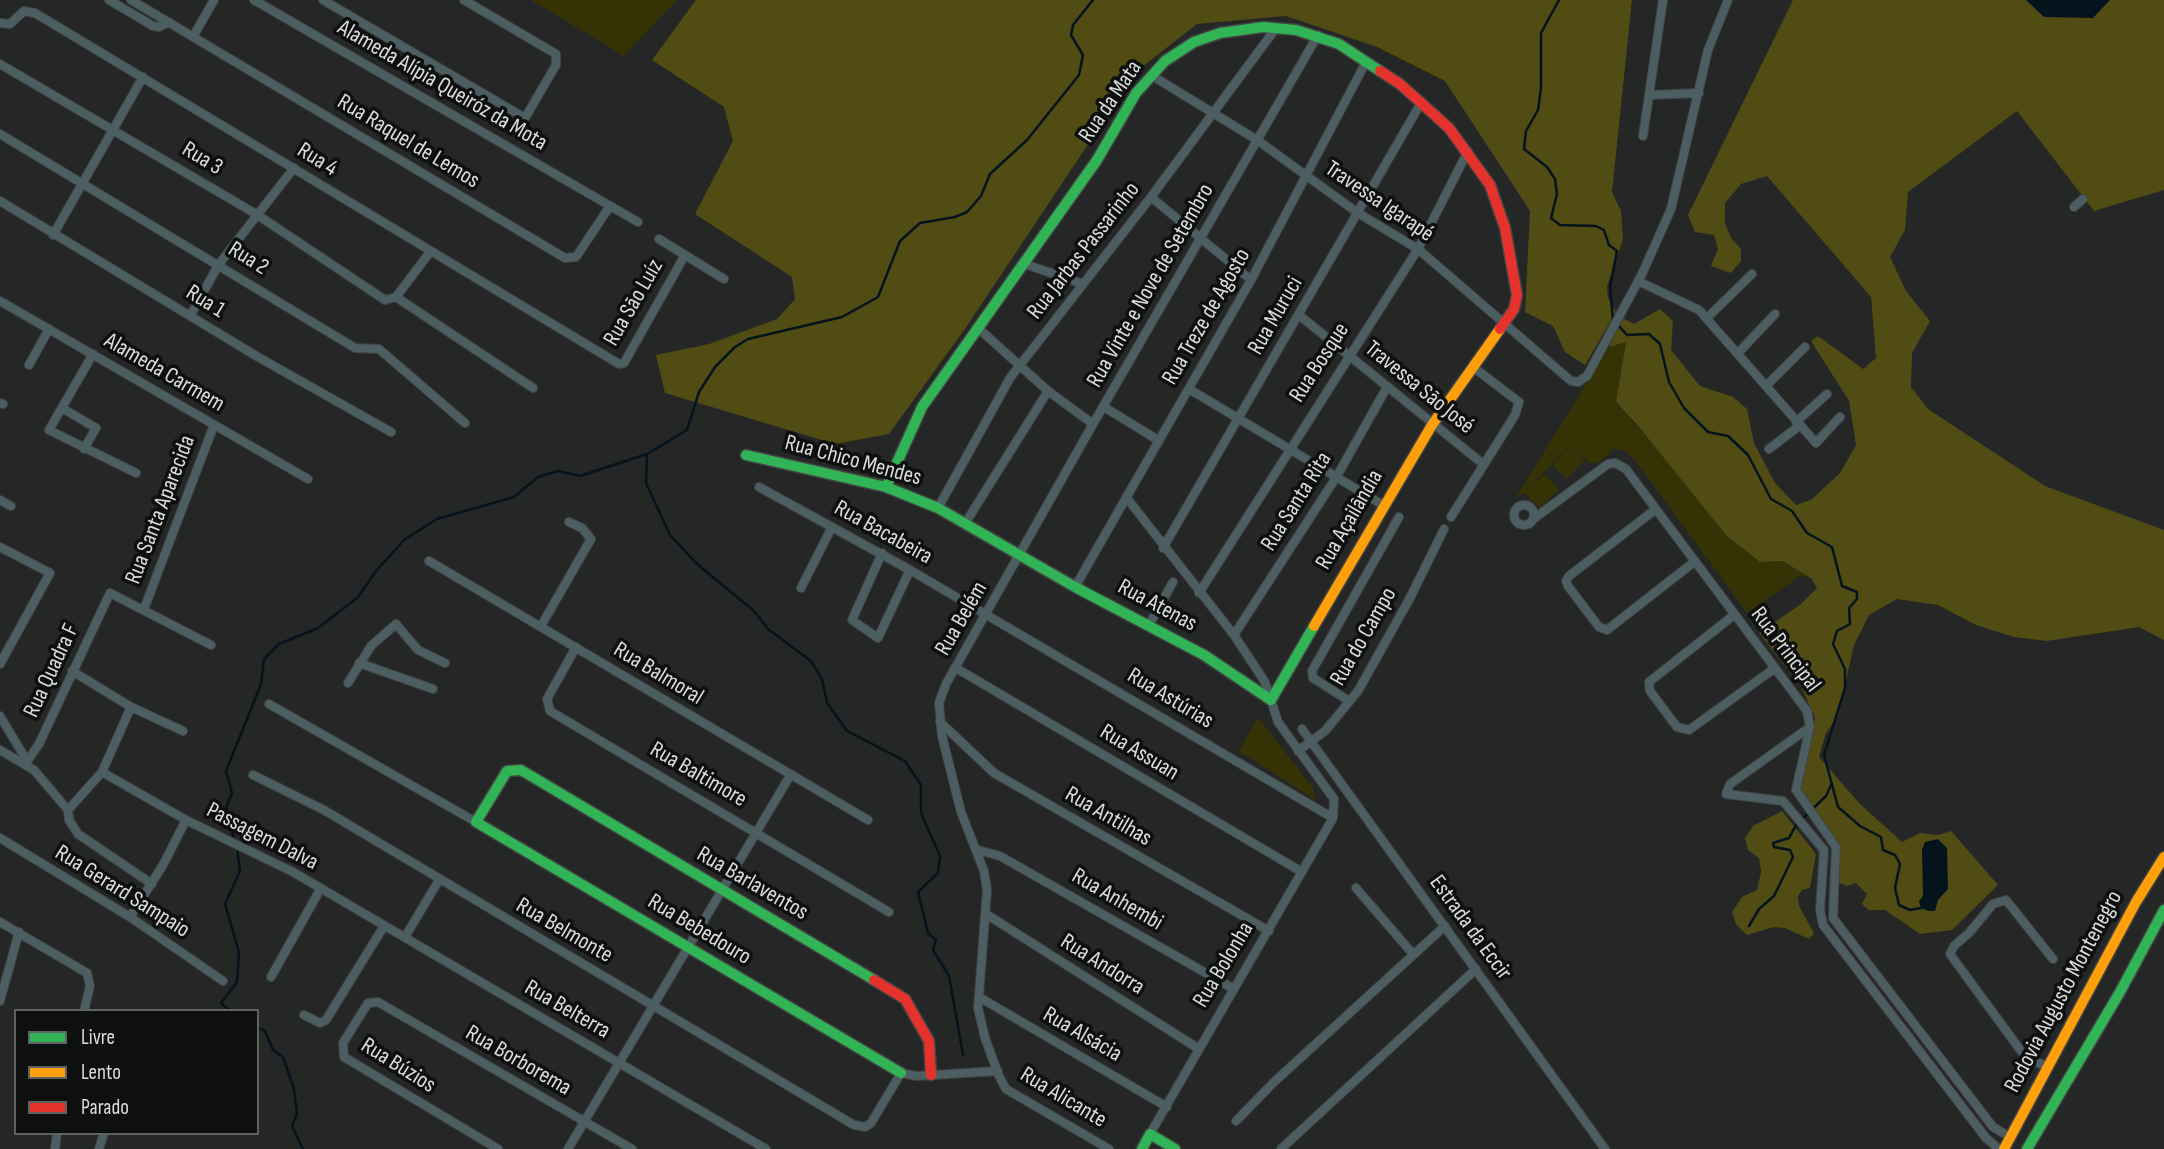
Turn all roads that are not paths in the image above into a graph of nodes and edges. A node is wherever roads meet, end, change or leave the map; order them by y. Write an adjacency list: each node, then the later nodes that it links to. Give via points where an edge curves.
1 (109, 0): 9 (street, Rua Raquel de Lemos, via 153,26)
2 (131, 0): 9 (street, Rua Raquel de Lemos)
3 (214, 0): 12 (street)
4 (254, 0): 33 (street, Alameda Alípia Queiróz da Mota)
5 (323, 0): 6 (street, via 512,113 528,117 556,65 556,54)
6 (464, 0)
7 (1663, 0): 19 (street)
8 (1728, 0): 18 (street, via 1708,50)
9 (169, 22): 12 (street, Rua Raquel de Lemos)
10 (0, 23): 17 (street, Rua 4, via 10,24 21,12 30,11)
11 (1276, 28): 13 (street, Rua da Mata); 16 (street, Rua da Mata, via 1220,33 1194,42); 21 (street, Rua Jarbas Passarinho)
12 (194, 35): 33 (street, Rua Raquel de Lemos, via 565,258 576,257)
13 (1318, 35): 14 (street, Rua da Mata); 25 (street, Rua Vinte e Nove de Setembro)
14 (1366, 62): 20 (street, Rua da Mata); 28 (street, Rua Treze de Agosto)
15 (0, 64): 22 (street, Rua 3)
16 (1151, 75): 21 (street, Travessa Igarapé); 44 (street, Rua da Mata, via 1097,160)
17 (143, 77): 22 (street); 27 (street, Rua 4)
18 (1699, 93): 19 (street); 49 (street, via 1671,209)
19 (1651, 95): 24 (street)
20 (1421, 103): 26 (street, Rua da Mata); 35 (street, Rua Muruci)
21 (1215, 113): 25 (street, Travessa Igarapé); 30 (street, Rua Jarbas Passarinho)
22 (114, 130): 29 (street); 36 (street, Rua 3)
23 (0, 134): 29 (street, Rua 2)
24 (1643, 136)
25 (1257, 140): 28 (street, Travessa Igarapé); 39 (street, Rua Vinte e Nove de Setembro)
26 (1468, 151): 41 (street, Rua Bosque); 57 (street, Rua da Mata, via 1490,185 1505,228 1517,295)
27 (294, 168): 36 (street); 42 (street, Rua 4)
28 (1308, 177): 35 (street, Travessa Igarapé); 48 (street, Rua Treze de Agosto)
29 (83, 183): 38 (street); 45 (street, Rua 2)
30 (1150, 197): 39 (street); 50 (street, Rua Jarbas Passarinho)
31 (2083, 199): 34 (street)
32 (0, 201): 38 (street, Rua 1)
33 (610, 206): 37 (street, Alameda Alípia Queiróz da Mota)
34 (2074, 206)
35 (1358, 213): 41 (street, Travessa Igarapé); 54 (street, Rua Muruci)
36 (256, 214): 45 (street); 51 (street, Rua 3, via 378,297)
37 (638, 222)
38 (53, 235): 55 (street, Rua 1)
39 (1201, 238): 48 (street); 74 (street, Rua Vinte e Nove de Setembro)
40 (659, 239): 43 (street)
41 (1418, 249): 57 (street, Travessa Igarapé); 63 (street, Rua Bosque)
42 (430, 252): 51 (street); 64 (street, Rua 4)
43 (685, 255): 47 (street); 64 (street, Rua São Luíz, via 624,363)
44 (1022, 263): 50 (street); 58 (street, Rua da Mata)
45 (219, 264): 55 (street); 78 (street, Rua 2, via 355,348 374,348 389,356)
46 (1752, 274): 56 (street)
47 (724, 279)
48 (1251, 280): 71 (street, Rua Treze de Agosto)
49 (1638, 281): 56 (street); 57 (street, Travessa Igarapé, via 1587,376 1578,383)
50 (1083, 284): 66 (street, Rua Jarbas Passarinho)
51 (396, 297): 70 (street)
52 (0, 301): 59 (street, Alameda Carmem)
53 (1775, 314): 61 (street)
54 (1299, 315): 63 (street, Travessa São José); 77 (street, Rua Muruci)
55 (190, 316): 83 (street, Rua 1)
56 (1707, 318): 61 (street)
57 (1504, 324): 67 (street, Rua da Mata)
58 (977, 327): 66 (street); 94 (street, Rua da Mata, via 922,407)
59 (49, 329): 62 (street, Alameda Carmem); 65 (street)
60 (1805, 347): 68 (street)
61 (1738, 353): 68 (street)
62 (93, 354): 75 (street); 81 (street, Alameda Carmem)
63 (1347, 355): 69 (street, Travessa São José); 85 (street, Rua Bosque)
64 (614, 361)
65 (29, 365)
66 (1019, 366): 72 (street); 99 (street, Rua Jarbas Passarinho, via 998,395)
67 (1473, 367): 82 (street, Rua Açailândia); 89 (street, via 1519,402)
68 (1767, 385): 80 (street)
69 (1387, 387): 82 (street, Travessa São José); 91 (street, Rua Santa Rita)
70 (533, 388)
71 (1189, 390): 77 (street); 84 (street, Rua Treze de Agosto)
72 (1048, 391): 79 (street); 105 (street)
73 (1827, 394): 80 (street)
74 (1104, 407): 79 (street, Rua Vinte e Nove de Setembro); 84 (street)
75 (62, 408): 86 (street, via 96,428); 86 (street, via 49,430)
76 (1840, 417): 80 (street, via 1816,443)
77 (1237, 420): 85 (street); 109 (street, Rua Muruci)
78 (466, 423)
79 (1093, 424): 111 (street, Rua Vinte e Nove de Setembro)
80 (1798, 424): 87 (street)
81 (214, 425): 92 (street, Alameda Carmem); 119 (street, Rua Santa Aparecida)
82 (1432, 425): 89 (street, Travessa São José); 97 (street, Rua Açailândia)
83 (391, 432)
84 (1158, 440): 95 (street, Rua Treze de Agosto)
85 (1289, 448): 91 (street); 118 (street, Rua Bosque)
86 (85, 449): 90 (street)
87 (1769, 449)
88 (746, 455): 94 (street, Rua Chico Mendes)
89 (1483, 464): 102 (street)
90 (136, 473)
91 (1337, 476): 97 (street); 124 (street, Rua Santa Rita)
92 (308, 479)
93 (759, 487): 106 (street, Rua Bacabeira)
94 (886, 487): 99 (street, Rua Chico Mendes)
95 (1126, 497): 109 (street); 117 (street, Rua Treze de Agosto)
96 (0, 500): 98 (street)
97 (1383, 505): 135 (street, Rua Açailândia)
98 (11, 506)
99 (938, 508): 105 (street, Rua Chico Mendes)
100 (1656, 509): 103 (street, Rua Principal, via 1626,469 1615,463); 113 (street, Rua Principal); 113 (street, via 1569,576 1568,586 1599,627 1607,630)
101 (1399, 517): 136 (street, via 1312,671 1313,678)
102 (1451, 517)
103 (1532, 520)
104 (569, 522): 123 (street, via 592,539)
105 (966, 522): 111 (street, Rua Chico Mendes)
106 (832, 527): 110 (street, Rua Bacabeira); 116 (street)
107 (1444, 529): 136 (street, Rua do Campo, via 1380,654)
108 (0, 547): 129 (street, via 50,573)
109 (1163, 548): 118 (street)
110 (882, 553): 114 (street, Rua Bacabeira); 114 (street, via 853,621 878,638)
111 (1020, 556): 117 (street, Rua Atenas); 120 (street, Rua Belém)
112 (429, 561): 123 (street, Rua Balmoral)
113 (1695, 562): 121 (street, Rua Principal)
114 (911, 570): 120 (street, Rua Bacabeira)
115 (1173, 582): 122 (street)
116 (801, 587)
117 (1075, 587): 122 (street, Rua Atenas)
118 (1199, 593): 124 (street)
119 (144, 609): 125 (street); 132 (street, Rua Quadra F, via 110,593)
120 (988, 614): 130 (street, Rua Belém); 152 (street, Rua Astúrias)
121 (1734, 615): 131 (street, Rua Principal); 131 (street, via 1652,678 1650,691 1663,709 1677,727 1689,730)
122 (1149, 625): 135 (street, Rua Atenas)
123 (541, 626): 126 (street, Rua Balmoral)
124 (1234, 635): 135 (street, via 1265,682)
125 (211, 645)
126 (576, 647): 149 (street, Rua Balmoral); 156 (street, Rua Baltimore, via 547,699 550,711)
127 (359, 663): 128 (street, via 394,624 418,650); 133 (street); 134 (street)
128 (445, 663)
129 (0, 664)
130 (956, 668): 140 (street, Rua Belém, via 939,704); 160 (street, Rua Assuan)
131 (1775, 668): 141 (street, Rua Principal, via 1803,703)
132 (72, 671): 138 (street); 147 (street, Rua Quadra F)
133 (348, 683)
134 (433, 689)
135 (1271, 700): 146 (street, via 1278,722)
136 (1349, 701): 144 (street, Rua do Campo)
137 (269, 704): 155 (street, Rua Bebedouro)
138 (131, 707): 143 (street); 148 (street)
139 (0, 716): 147 (street)
140 (940, 718): 158 (street, via 961,812); 173 (street, Rua Antilhas, via 994,774)
141 (1810, 727): 183 (street, Rua Principal, via 1796,790 1836,847 1832,916); 185 (street, via 1730,784 1726,794 1783,801 1824,850 1820,920)
142 (1302, 729): 144 (street, Estrada da Eccir)
143 (183, 731)
144 (1312, 743): 146 (street, Rua do Campo); 172 (street, Estrada da Eccir)
145 (0, 750): 147 (street)
146 (1298, 751): 152 (street, Rua Bolonha, via 1334,799)
147 (26, 762): 151 (street)
148 (102, 772): 151 (street); 153 (street, Passagem Dalva)
149 (791, 774): 154 (street, Rua Balmoral); 156 (street)
150 (253, 775): 161 (street, Rua Belmonte, via 324,810)
151 (68, 810): 162 (street, via 78,834)
152 (1333, 818): 160 (street, Rua Bolonha)
153 (186, 820): 162 (street); 163 (street, Passagem Dalva)
154 (868, 820)
155 (476, 822): 165 (street, Rua Barlaventos, via 507,771 521,770); 176 (street, Rua Bebedouro)
156 (754, 831): 165 (street); 167 (street, Rua Baltimore)
157 (0, 838): 169 (street, Rua Gerard Sampaio)
158 (978, 850): 168 (street, via 987,890); 182 (street, Rua Anhembi, via 1000,856)
159 (2164, 857): 193 (street, Rodovia Augusto Montenegro)
160 (1302, 872): 173 (street, Rua Bolonha)
161 (439, 880): 175 (street); 188 (street, Rua Belmonte)
162 (152, 884): 169 (street)
163 (321, 888): 171 (street, Passagem Dalva); 180 (street)
164 (1356, 888): 177 (street)
165 (720, 890): 176 (street); 196 (street, Rua Barlaventos, via 905,999 929,1041)
166 (2164, 910): 197 (street, Rodovia Augusto Montenegro)
167 (889, 912)
168 (985, 914): 184 (street); 191 (street, Rua Andorra)
169 (130, 916): 181 (street, Rua Gerard Sampaio)
170 (0, 922): 174 (street)
171 (384, 926): 175 (street, Passagem Dalva); 190 (street, via 326,1020 320,1023)
172 (1445, 926): 177 (street); 179 (street, Estrada da Eccir)
173 (1269, 931): 182 (street, Rua Bolonha)
174 (19, 932): 186 (street); 189 (street, via 89,977)
175 (405, 937): 192 (street, Rua Belterra)
176 (688, 948): 188 (street); 195 (street, Rua Bebedouro)
177 (1412, 953): 202 (street)
178 (2053, 959): 193 (street, via 2006,900 1993,904 1950,954 2021,1051)
179 (1476, 969): 212 (street); 213 (street, Estrada da Eccir)
180 (271, 977)
181 (223, 981)
182 (1234, 989): 191 (street, Rua Bolonha)
183 (1889, 989): 185 (street); 199 (street, Rua Principal)
184 (979, 997): 194 (street, Rua Alicante, via 985,1038); 198 (street, Rua Alsácia)
185 (1878, 997): 200 (street)
186 (0, 1001)
187 (385, 1006): 201 (street, Rua Borborema); 205 (street, Rua Búzios, via 368,1003 343,1043 344,1057)
188 (653, 1006): 192 (street); 195 (street, Rua Belmonte, via 854,1125 871,1123)
189 (84, 1009)
190 (304, 1016)
191 (1199, 1049): 198 (street, Rua Bolonha)
192 (619, 1063): 201 (street); 208 (street, Rua Belterra)
193 (2049, 1067): 197 (street); 204 (street, Rodovia Augusto Montenegro)
194 (998, 1072): 196 (street); 209 (street, Rua Alicante, via 1006,1089)
195 (901, 1073): 196 (street)
196 (932, 1074)
197 (2068, 1076): 215 (street, Rodovia Augusto Montenegro)
198 (1167, 1107): 203 (street, Rua Bolonha)
199 (1981, 1110): 200 (street); 204 (street, Rua Principal, via 1993,1127)
200 (1972, 1120): 214 (street)
201 (584, 1121): 206 (street); 207 (street, Rua Borborema)
202 (1236, 1121)
203 (1150, 1135): 210 (street, Rua Bolonha); 211 (street)
204 (2010, 1137): 214 (street, Rodovia Augusto Montenegro)
205 (498, 1149)
206 (568, 1149)
207 (632, 1149)
208 (766, 1149)
209 (1109, 1149)
210 (1142, 1149)
211 (1175, 1149)
212 (1282, 1149)
213 (1605, 1149)
214 (2001, 1149)
215 (2027, 1149)

